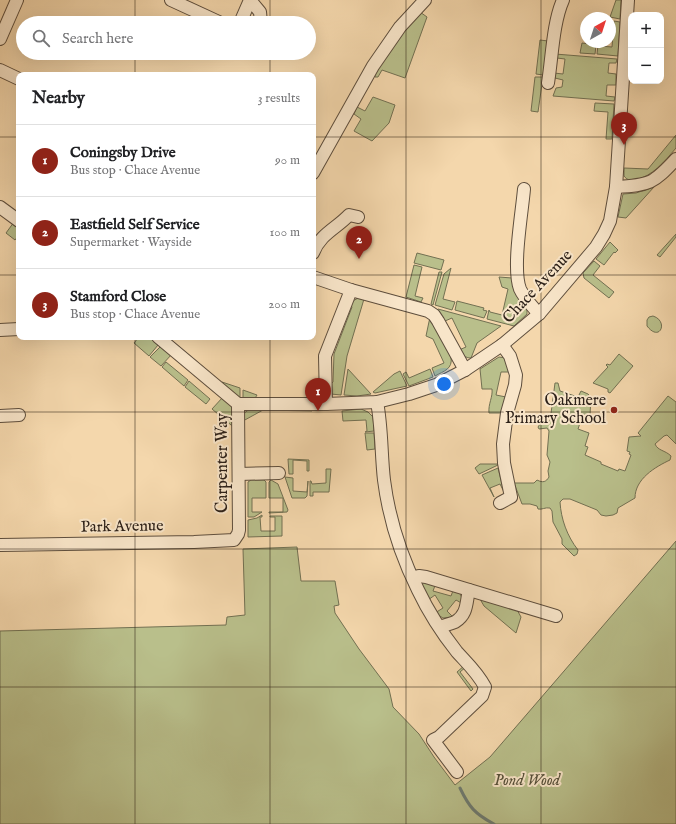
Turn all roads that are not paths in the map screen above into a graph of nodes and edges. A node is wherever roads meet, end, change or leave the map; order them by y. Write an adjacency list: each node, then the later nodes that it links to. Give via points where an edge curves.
1 (17, 0): 7 (street)
2 (171, 0): 8 (street)
3 (250, 0): 9 (street); 10 (street)
4 (425, 0): 16 (street, via 400,27 373,66)
5 (563, 0): 14 (street)
6 (628, 0): 17 (street, Chace Avenue)
7 (5, 12): 11 (street)
8 (206, 16)
9 (243, 16)
10 (260, 16)
11 (0, 39)
12 (0, 70): 13 (street)
13 (16, 78)
14 (548, 83)
15 (676, 159): 17 (street, via 653,181)
16 (316, 168)
17 (616, 187): 25 (street, Chace Avenue, via 611,215 604,234 596,247)
18 (524, 189): 25 (street, via 516,269 520,288)
19 (0, 207): 21 (street)
20 (358, 217): 22 (street, via 349,215 320,239)
21 (16, 219)
22 (316, 247)
23 (316, 278): 24 (street)
24 (351, 290): 30 (street, via 428,311 434,315); 33 (street, via 325,356)
25 (538, 314): 29 (street, Chace Avenue)
26 (16, 329): 27 (street)
27 (0, 330)
28 (162, 340): 32 (street, Carpenter Way)
29 (502, 345): 30 (street, Chace Avenue); 38 (street, via 510,356 516,375 503,444 511,497)
30 (465, 370): 31 (street, Chace Avenue, via 429,387)
31 (377, 402): 33 (street, Chace Avenue); 41 (street, via 388,504 399,546)
32 (238, 404): 33 (street, Chace Avenue); 37 (street, Carpenter Way)
33 (326, 404)
34 (19, 415): 35 (street)
35 (0, 416)
36 (279, 473): 37 (street)
37 (239, 474): 39 (street, Carpenter Way)
38 (500, 503)
39 (239, 530): 40 (street, Park Avenue, via 236,538 231,541)
40 (0, 545)
41 (413, 578): 42 (street, via 426,577); 44 (street)
42 (469, 590): 43 (street); 44 (street, via 468,604 462,615)
43 (556, 616)
44 (440, 628): 45 (street, via 485,687 482,696 433,740)
45 (456, 772)

